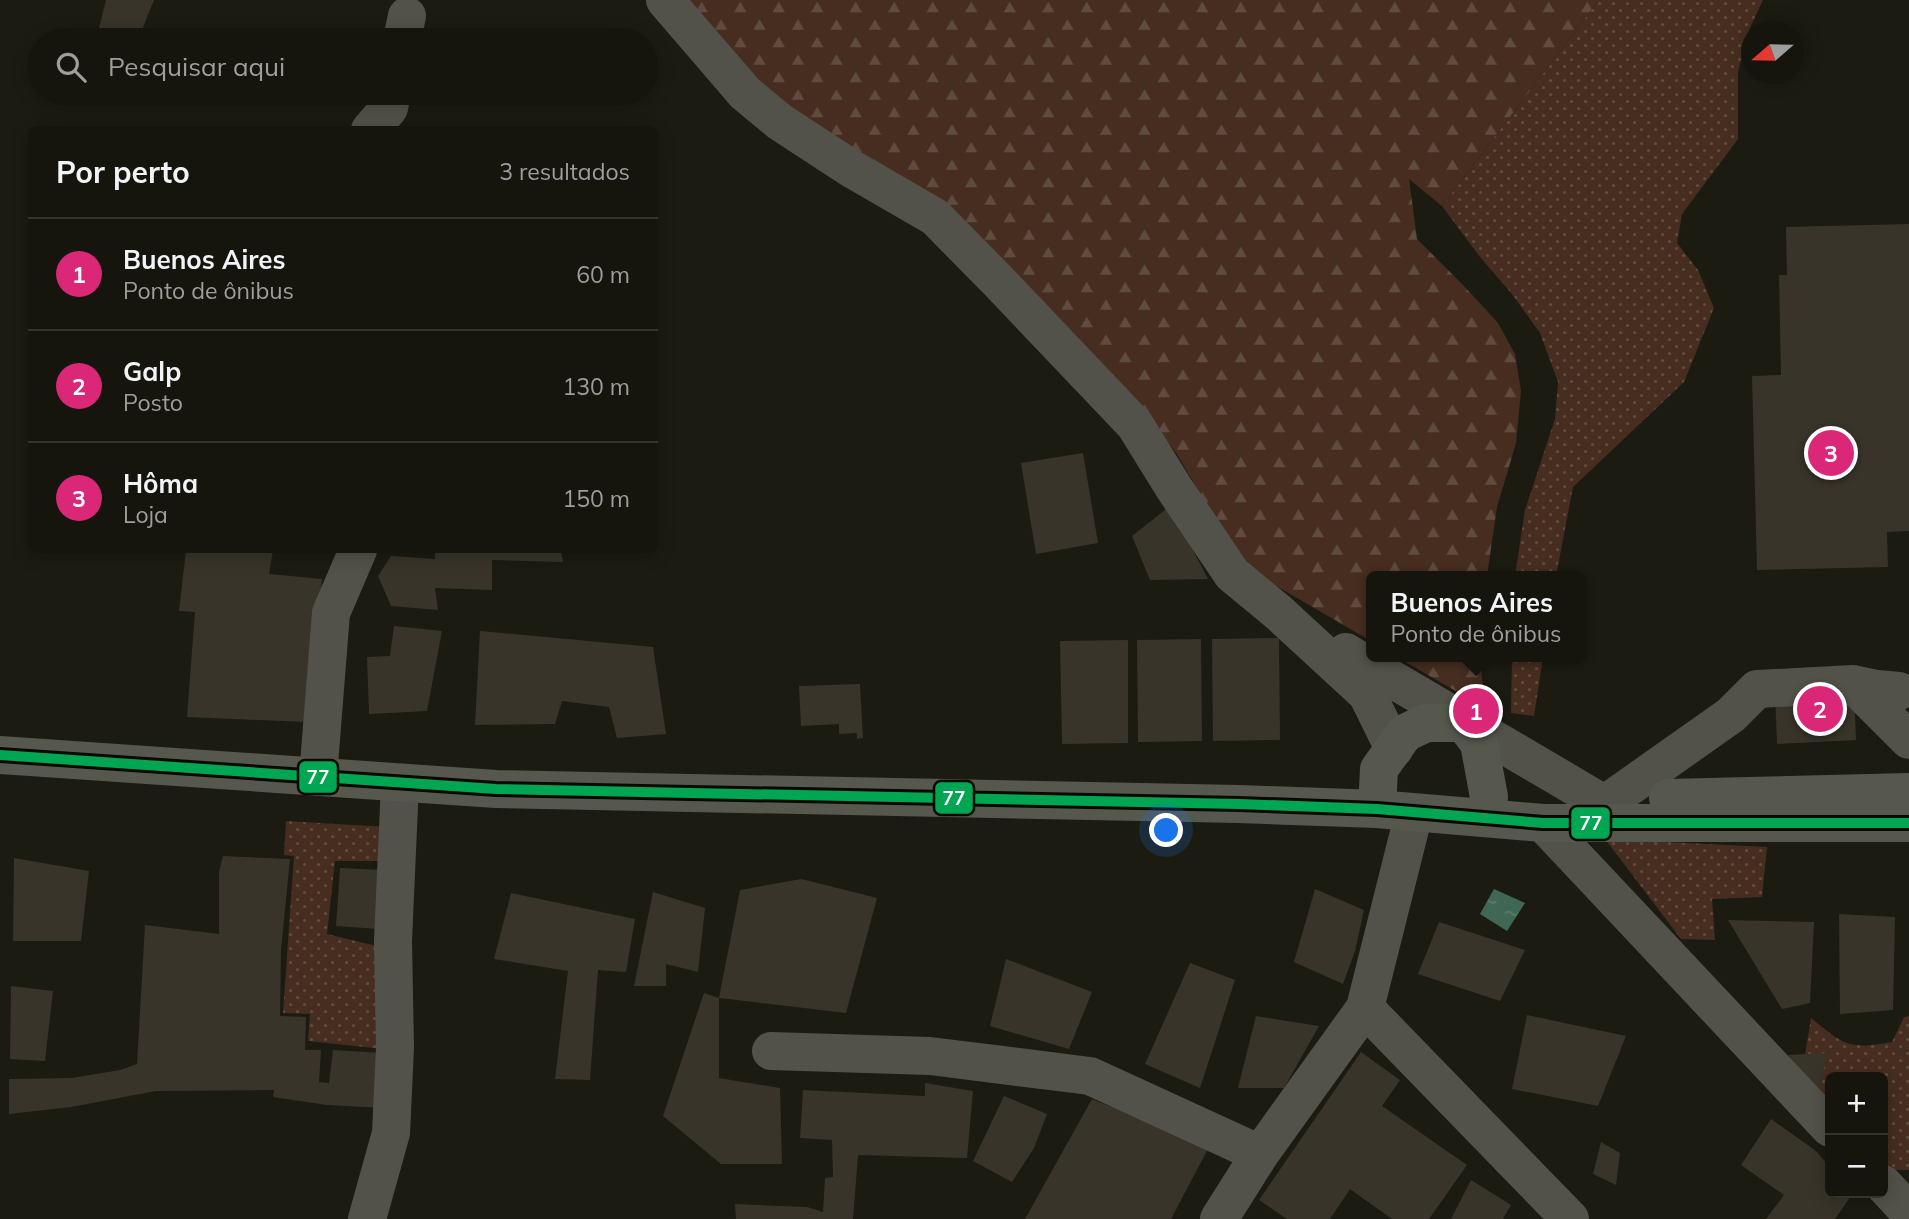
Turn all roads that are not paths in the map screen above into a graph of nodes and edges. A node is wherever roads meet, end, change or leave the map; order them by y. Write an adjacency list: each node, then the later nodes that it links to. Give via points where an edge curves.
1 (664, 0): 5 (street, via 745,93 780,122 935,216 1135,425 1232,574)
2 (390, 105): 3 (street)
3 (373, 126)
4 (357, 553): 12 (street, via 331,613)
5 (1278, 612): 8 (street); 10 (street, via 1367,694)
6 (1853, 684): 7 (street); 9 (street); 16 (street, via 1757,689 1731,715)
7 (1899, 691)
8 (1464, 723): 10 (main road, via 1426,723 1405,733); 15 (main road, via 1479,743); 16 (street)
9 (1909, 740)
10 (1394, 748): 17 (main road, via 1379,769)
11 (0, 755): 12 (main road)
12 (318, 777): 13 (main road)
13 (400, 783): 17 (main road); 27 (street, via 391,1133)
14 (1909, 792): 16 (main road)
15 (1489, 797): 16 (main road); 17 (main road, via 1422,798)
16 (1603, 799)
17 (1377, 809): 18 (main road)
18 (1414, 813): 19 (main road); 21 (street)
19 (1544, 823): 20 (main road); 23 (street)
20 (1909, 823)
21 (1365, 1008): 24 (street); 29 (street)
22 (771, 1051): 24 (street, via 930,1056 1090,1076)
23 (1825, 1123)
24 (1260, 1154): 28 (street)
25 (1888, 1189): 26 (street)
26 (1909, 1212)
27 (367, 1219)
28 (1219, 1219)
29 (1570, 1219)

